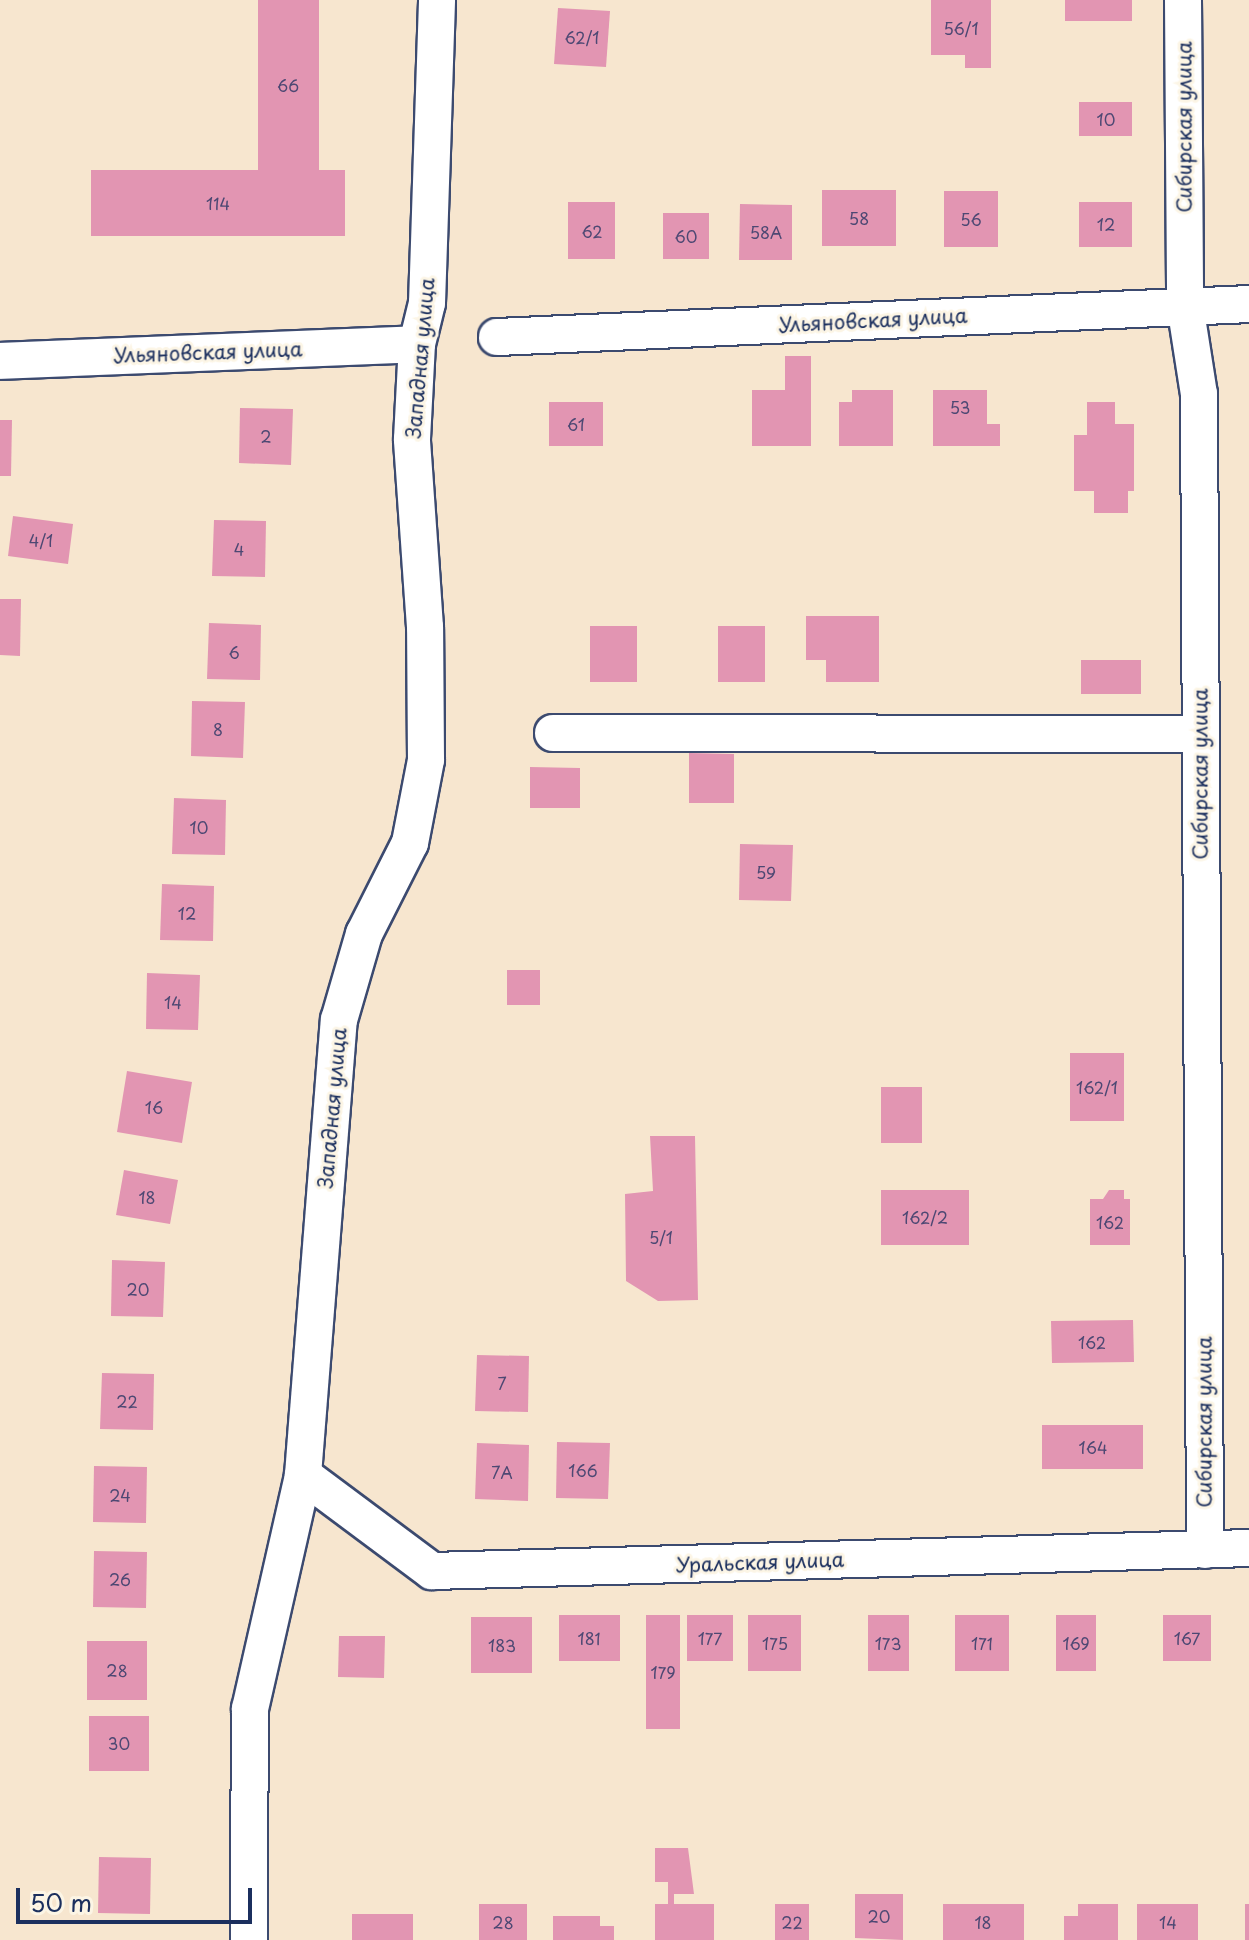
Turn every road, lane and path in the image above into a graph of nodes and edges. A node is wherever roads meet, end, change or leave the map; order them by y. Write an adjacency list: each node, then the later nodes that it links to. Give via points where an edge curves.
1 (437, 0): 6 (street, Западная улица, via 427,303)
2 (1183, 0): 4 (street, Сибирская улица)
3 (1249, 304): 4 (street, Ульяновская улица)
4 (1185, 305): 5 (street, Ульяновская улица); 9 (street, Сибирская улица, via 1199,394)
5 (497, 337)
6 (417, 344): 7 (street, Ульяновская улица); 10 (street, Западная улица, via 412,439 425,627 426,760 410,843 364,934 339,1020)
7 (0, 361)
8 (553, 733): 9 (street)
9 (1199, 734): 12 (street, Сибирская улица)
10 (303, 1475): 12 (street, Уральская улица, via 432,1571); 13 (street, Западная улица, via 250,1709)
11 (1249, 1548): 12 (street, Уральская улица)
12 (1205, 1550)
13 (249, 1940)

